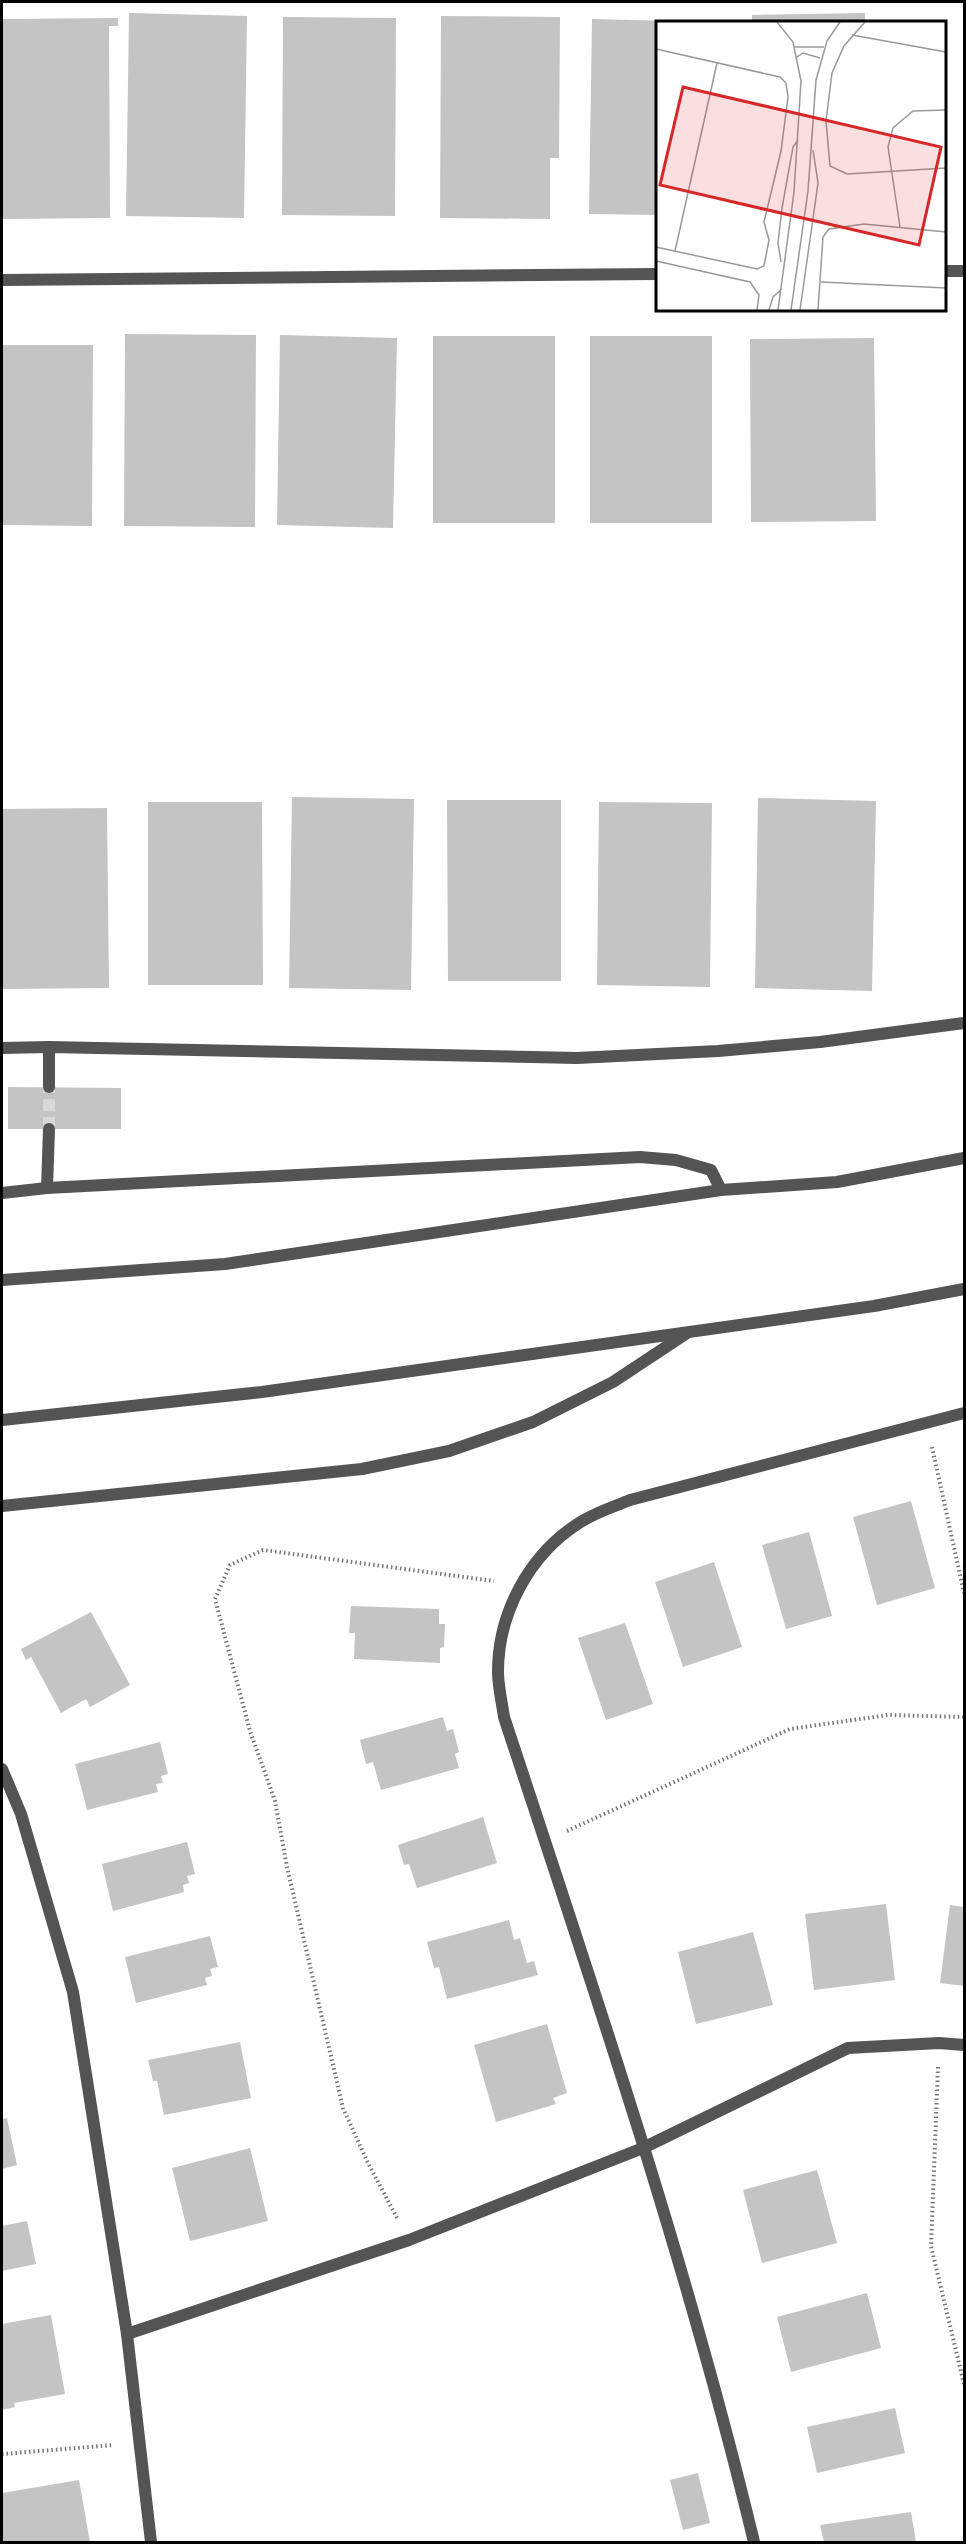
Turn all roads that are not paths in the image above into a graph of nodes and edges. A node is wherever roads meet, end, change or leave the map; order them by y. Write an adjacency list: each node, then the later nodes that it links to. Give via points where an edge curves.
1 (945, 271): 2 (street)
2 (964, 271)
3 (656, 274): 4 (street)
4 (2, 280)
5 (964, 1023): 6 (street, via 741,1049 578,1058)
6 (49, 1047): 7 (street); 8 (street)
7 (2, 1048)
8 (49, 1088)
9 (49, 1129): 11 (street)
10 (964, 1158): 12 (street, via 837,1182)
11 (47, 1188): 12 (street, via 640,1157 676,1160 711,1170); 13 (street)
12 (721, 1190): 14 (street, via 225,1264)
13 (2, 1193)
14 (2, 1280)
15 (964, 1289): 16 (street)
16 (687, 1333): 18 (street, via 262,1392); 19 (street, via 613,1382 533,1422 449,1451 362,1469)
17 (964, 1413): 22 (street, via 630,1500 579,1523 546,1550 520,1585 503,1627 498,1672 504,1718)
18 (2, 1420)
19 (2, 1506)
20 (2, 1768): 23 (street, via 21,1814 73,1992)
21 (964, 2045): 22 (street, via 848,2048)
22 (643, 2148): 23 (street, via 409,2240); 25 (street, via 723,2415)
23 (127, 2334): 24 (street)
24 (152, 2542)
25 (754, 2542)

